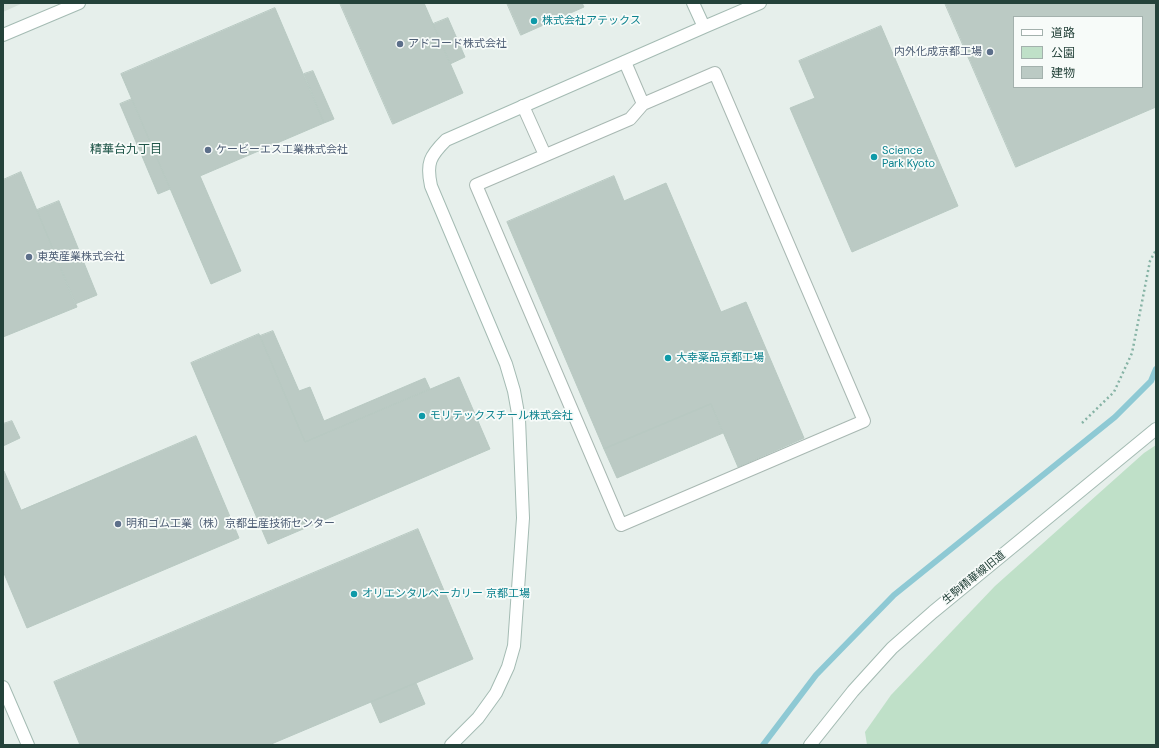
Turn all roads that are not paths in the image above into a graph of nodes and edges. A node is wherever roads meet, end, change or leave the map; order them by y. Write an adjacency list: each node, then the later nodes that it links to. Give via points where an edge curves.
1 (79, 3): 5 (street)
2 (693, 3): 4 (street)
3 (760, 3): 4 (street)
4 (704, 27): 6 (street)
5 (3, 35)
6 (625, 62): 7 (street); 8 (street)
7 (643, 104): 9 (street, via 630,119); 9 (street, via 715,73 864,421 621,525 476,185)
8 (524, 106): 9 (street); 13 (street, via 446,140 431,160 428,171 431,186 506,364 514,392 519,419 523,518 514,646 508,667 496,693 478,718)
9 (545, 155)
10 (1156, 429): 14 (street, 生駒精華線旧道, via 892,648 853,691)
11 (3, 686): 12 (street)
12 (28, 745)
13 (450, 745)
14 (810, 745)

